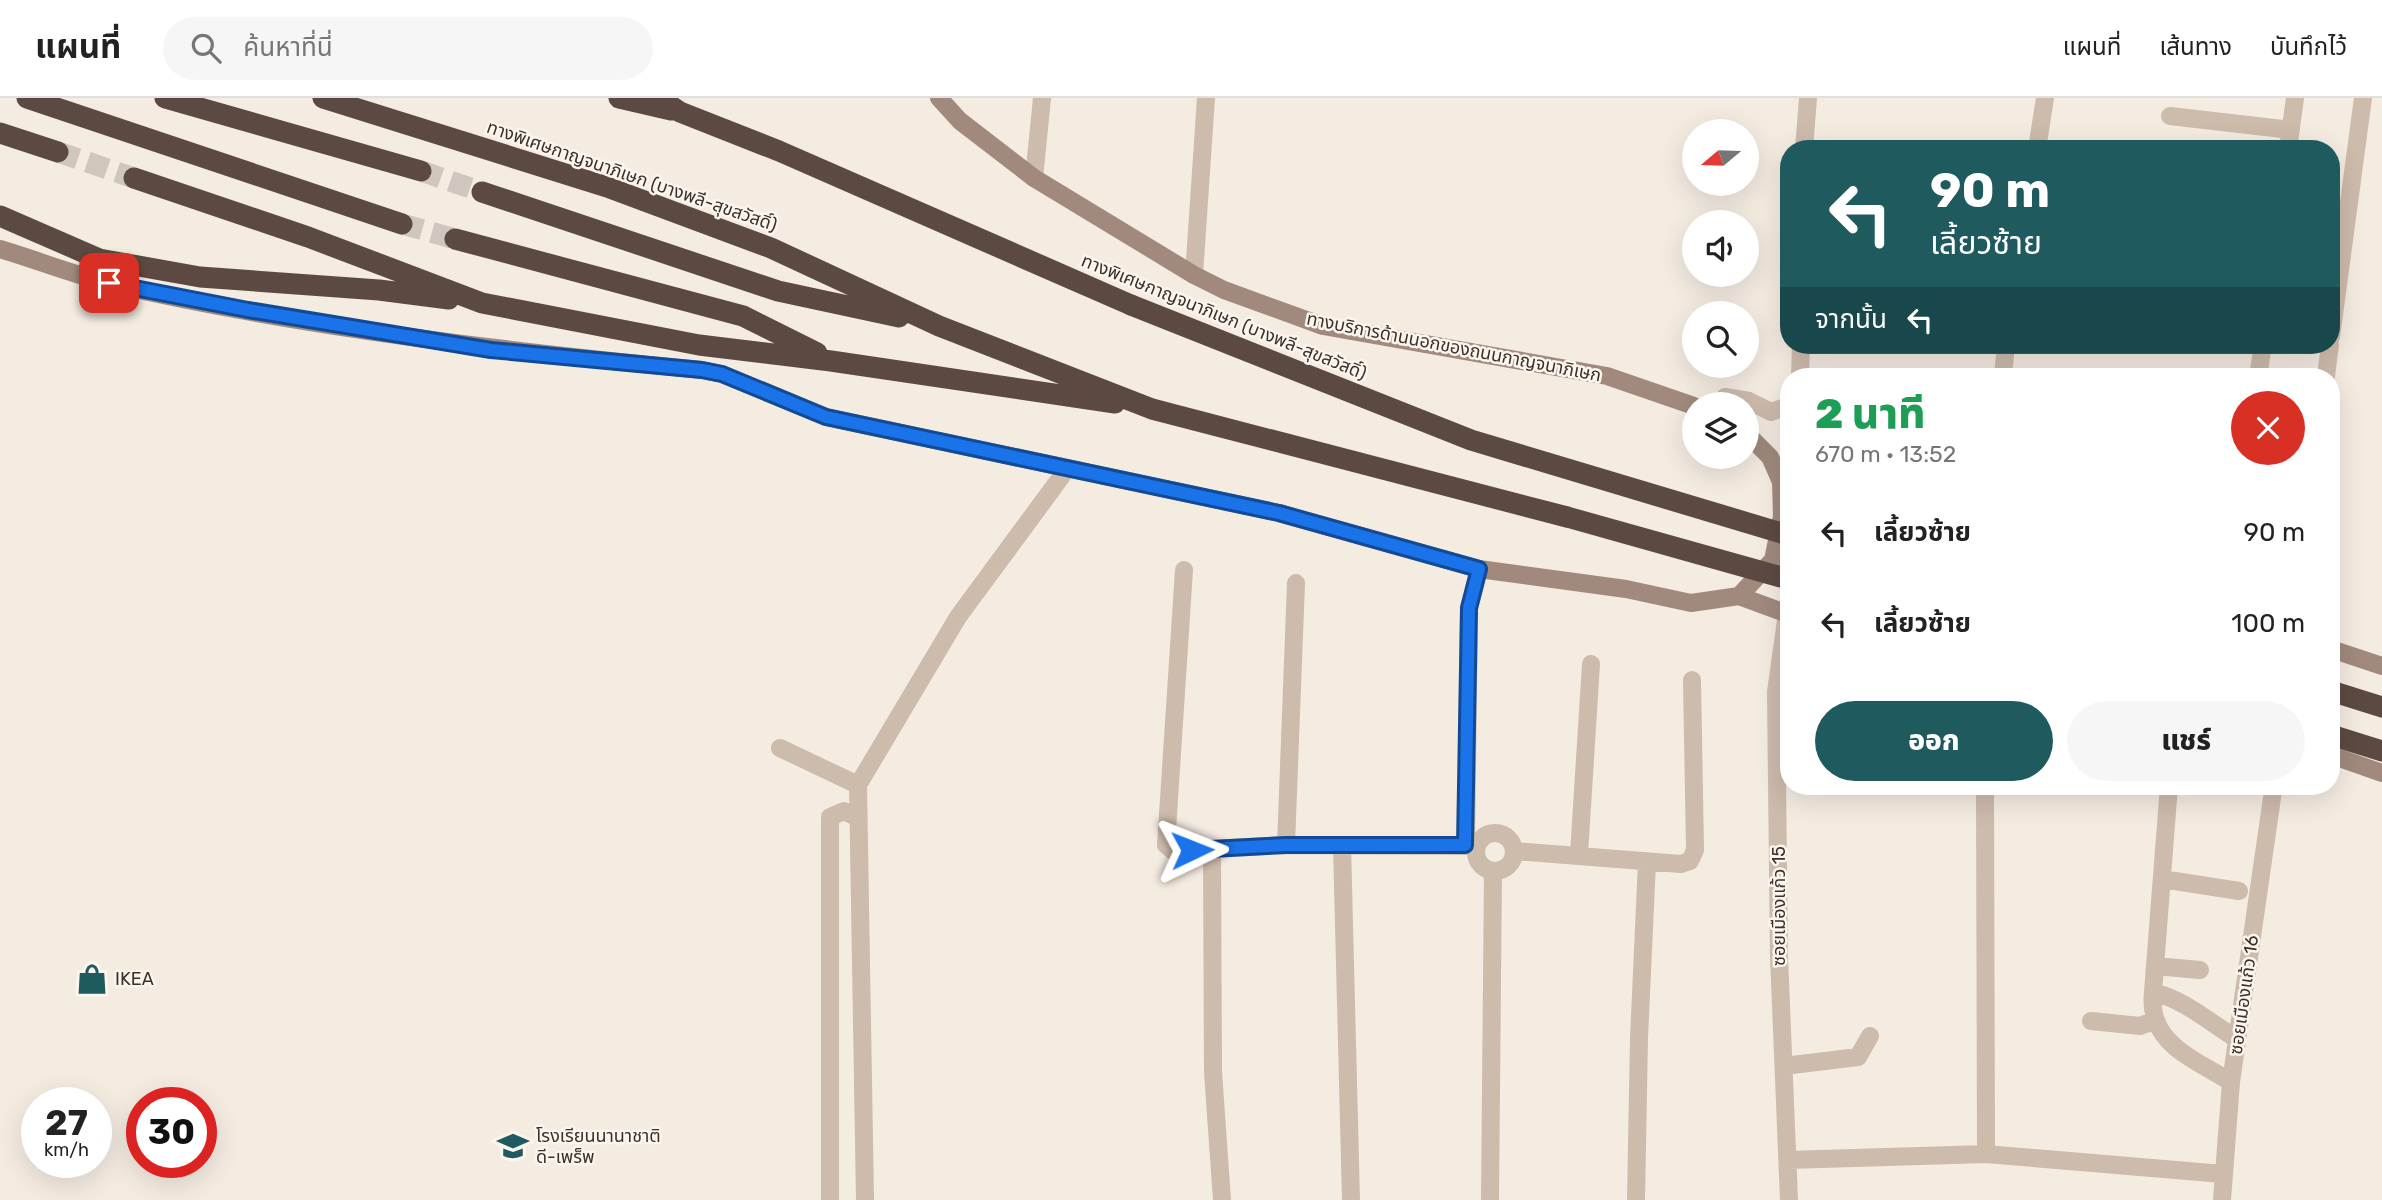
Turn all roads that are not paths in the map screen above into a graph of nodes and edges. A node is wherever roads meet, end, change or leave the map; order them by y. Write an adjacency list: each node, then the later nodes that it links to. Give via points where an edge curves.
1 (27, 98): 26 (highway)
2 (165, 98): 21 (highway)
3 (323, 98): 32 (highway, ทางพิเศษกาญจนาภิเษก (บางพลี-สุขสวัสดิ์), via 607,187 771,248)
4 (619, 98): 13 (highway)
5 (659, 98): 13 (highway, ทางพิเศษกาญจนาภิเษก (บางพลี-สุขสวัสดิ์))
6 (939, 98): 23 (main road, ทางบริการด้านนอกของถนนกาญจนาภิเษก, via 960,121)
7 (1042, 98): 23 (street)
8 (1206, 98): 30 (street)
9 (1808, 98): 17 (street)
10 (2045, 98): 18 (street)
11 (2295, 98): 15 (street)
12 (2363, 98): 29 (street)
13 (680, 113): 42 (highway, ทางพิเศษกาญจนาภิเษก (บางพลี-สุขสวัสดิ์), bridge, via 779,151 1132,305 1471,439)
14 (2170, 116): 15 (street)
15 (2291, 130): 19 (street)
16 (0, 133): 20 (highway)
17 (1805, 140)
18 (2038, 140)
19 (2289, 140)
20 (58, 152)
21 (421, 171)
22 (134, 178): 31 (highway, ทางพิเศษกาญจนาภิเษก (บางพลี-สุขสวัสดิ์))
23 (1034, 178): 30 (main road, ทางบริการด้านนอกของถนนกาญจนาภิเษก)
24 (482, 192): 32 (highway, via 778,291)
25 (0, 216): 31 (highway, via 99,259 200,276)
26 (402, 224)
27 (455, 239): 33 (highway, ทางพิเศษกาญจนาภิเษก (บางพลี-สุขสวัสดิ์), via 743,316)
28 (0, 249): 39 (main road, via 109,283 248,310 491,350 722,374 826,417)
29 (2340, 270)
30 (1194, 275): 34 (main road, ทางบริการด้านนอกของถนนกาญจนาภิเษก, via 1323,326 1607,376)
31 (482, 303): 33 (highway, ทางพิเศษกาญจนาภิเษก (บางพลี-สุขสวัสดิ์), via 699,345)
32 (939, 326): 36 (highway, ทางพิเศษกาญจนาภิเษก (บางพลี-สุขสวัสดิ์))
33 (831, 360): 36 (highway, ทางพิเศษกาญจนาภิเษก (บางพลี-สุขสวัสดิ์))
34 (1682, 402)
35 (1759, 406): 37 (street, via 1771,412)
36 (1152, 409): 45 (highway, ทางพิเศษกาญจนาภิเษก (บางพลี-สุขสวัสดิ์), bridge)
37 (1780, 409)
38 (1759, 446): 40 (main road)
39 (1067, 469): 43 (main road, via 1279,513); 61 (street, via 958,617)
40 (1780, 469)
41 (1780, 526): 47 (main road, via 1773,560)
42 (1780, 533)
43 (1479, 569): 47 (main road, via 1626,589 1691,603); 68 (street, via 1469,608)
44 (1184, 570): 69 (street, via 1166,845 1172,851)
45 (1780, 577)
46 (1296, 583): 66 (street)
47 (1739, 596): 48 (main road)
48 (1780, 610)
49 (2340, 652): 52 (main road)
50 (1591, 664): 71 (street)
51 (1780, 666): 83 (street, ซอยเมืองแก้ว 15, via 1776,692)
52 (2382, 666)
53 (1692, 680): 72 (street, via 1695,850 1690,861 1681,864)
54 (2340, 694): 55 (highway)
55 (2382, 707)
56 (2340, 738): 58 (highway)
57 (779, 748): 61 (street)
58 (2382, 751)
59 (2340, 758): 60 (main road)
60 (2382, 773)
61 (858, 786): 65 (street)
62 (1984, 795): 85 (street)
63 (2168, 795): 74 (street)
64 (2272, 795): 82 (street, ซอยเมืองแก้ว 16)
65 (858, 818): 88 (street, via 844,811 830,817); 89 (street)
66 (1286, 845): 67 (street); 69 (street)
67 (1342, 846): 68 (street); 91 (street)
68 (1471, 846): 70 (street, via 1497,833 1506,836); 73 (street, via 1479,863)
69 (1212, 850): 90 (street, via 1213,1072)
70 (1514, 851): 71 (street); 73 (street, via 1508,866)
71 (1579, 854): 72 (street)
72 (1647, 862): 93 (street)
73 (1493, 871): 92 (street)
74 (2162, 878): 75 (street); 76 (street)
75 (2239, 891)
76 (2155, 966): 77 (street); 78 (street)
77 (2200, 970)
78 (2153, 992): 79 (street, via 2151,1010); 82 (street, via 2178,999)
79 (2156, 1020): 80 (street, via 2140,1026); 84 (street, via 2164,1038)
80 (2091, 1021)
81 (1870, 1037): 83 (street, via 1858,1057)
82 (2237, 1039): 84 (street, ซอยเมืองแก้ว 16)
83 (1784, 1066): 86 (street, ซอยเมืองแก้ว 15)
84 (2231, 1082): 87 (street, ซอยเมืองแก้ว 16)
85 (1986, 1154): 86 (street); 87 (street)
86 (1788, 1160): 94 (street, ซอยเมืองแก้ว 15)
87 (2223, 1174): 95 (street, ซอยเมืองแก้ว 16)
88 (831, 1200)
89 (865, 1200)
90 (1222, 1200)
91 (1351, 1200)
92 (1490, 1200)
93 (1636, 1200)
94 (1789, 1200)
95 (2222, 1200)

